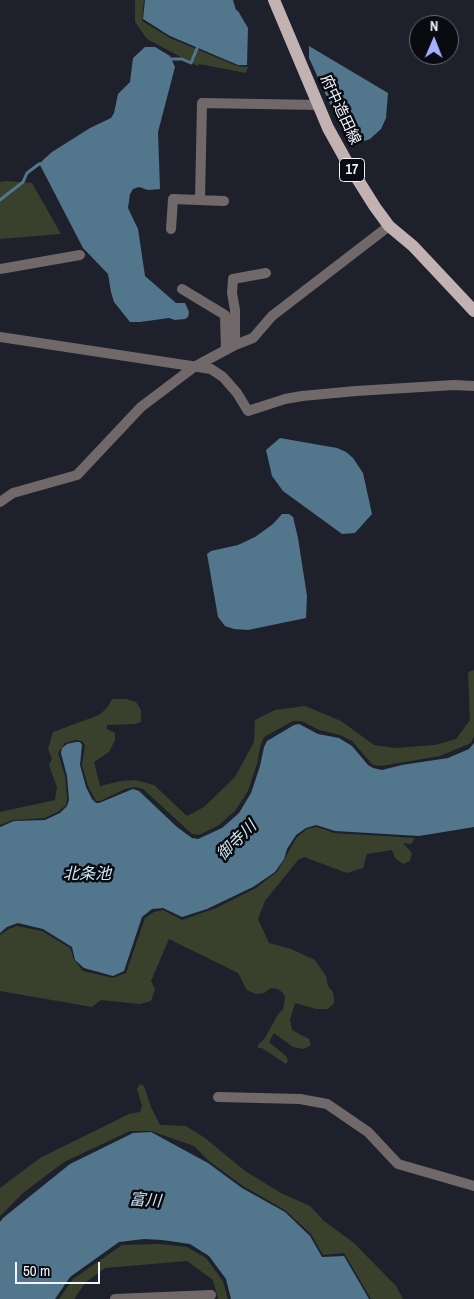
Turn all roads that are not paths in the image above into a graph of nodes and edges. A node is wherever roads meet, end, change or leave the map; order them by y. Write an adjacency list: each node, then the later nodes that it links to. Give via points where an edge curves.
1 (274, 0): 2 (main road, 府中造田線 / 17)
2 (318, 105): 3 (street, via 202,103); 5 (main road, 府中造田線 / 17, via 348,164)
3 (200, 200): 4 (street); 6 (street, via 173,199)
4 (224, 201)
5 (389, 226): 11 (main road, 府中造田線 / 17, via 413,246); 13 (street, via 272,316 253,338)
6 (171, 229)
7 (80, 255): 8 (street)
8 (0, 269)
9 (266, 273): 13 (street, via 234,279 235,310)
10 (182, 289): 13 (street, via 225,315)
11 (474, 311)
12 (0, 337): 14 (street)
13 (230, 348): 14 (street)
14 (194, 367): 15 (street, via 211,369 223,377 248,411 302,396); 16 (street, via 141,407 77,475 13,493)
15 (474, 386)
16 (0, 502)
17 (218, 1097): 18 (street, via 300,1099 327,1104 368,1132 398,1164)
18 (474, 1186)
19 (211, 1295): 20 (street)
20 (157, 1298): 21 (street)
21 (114, 1299)

